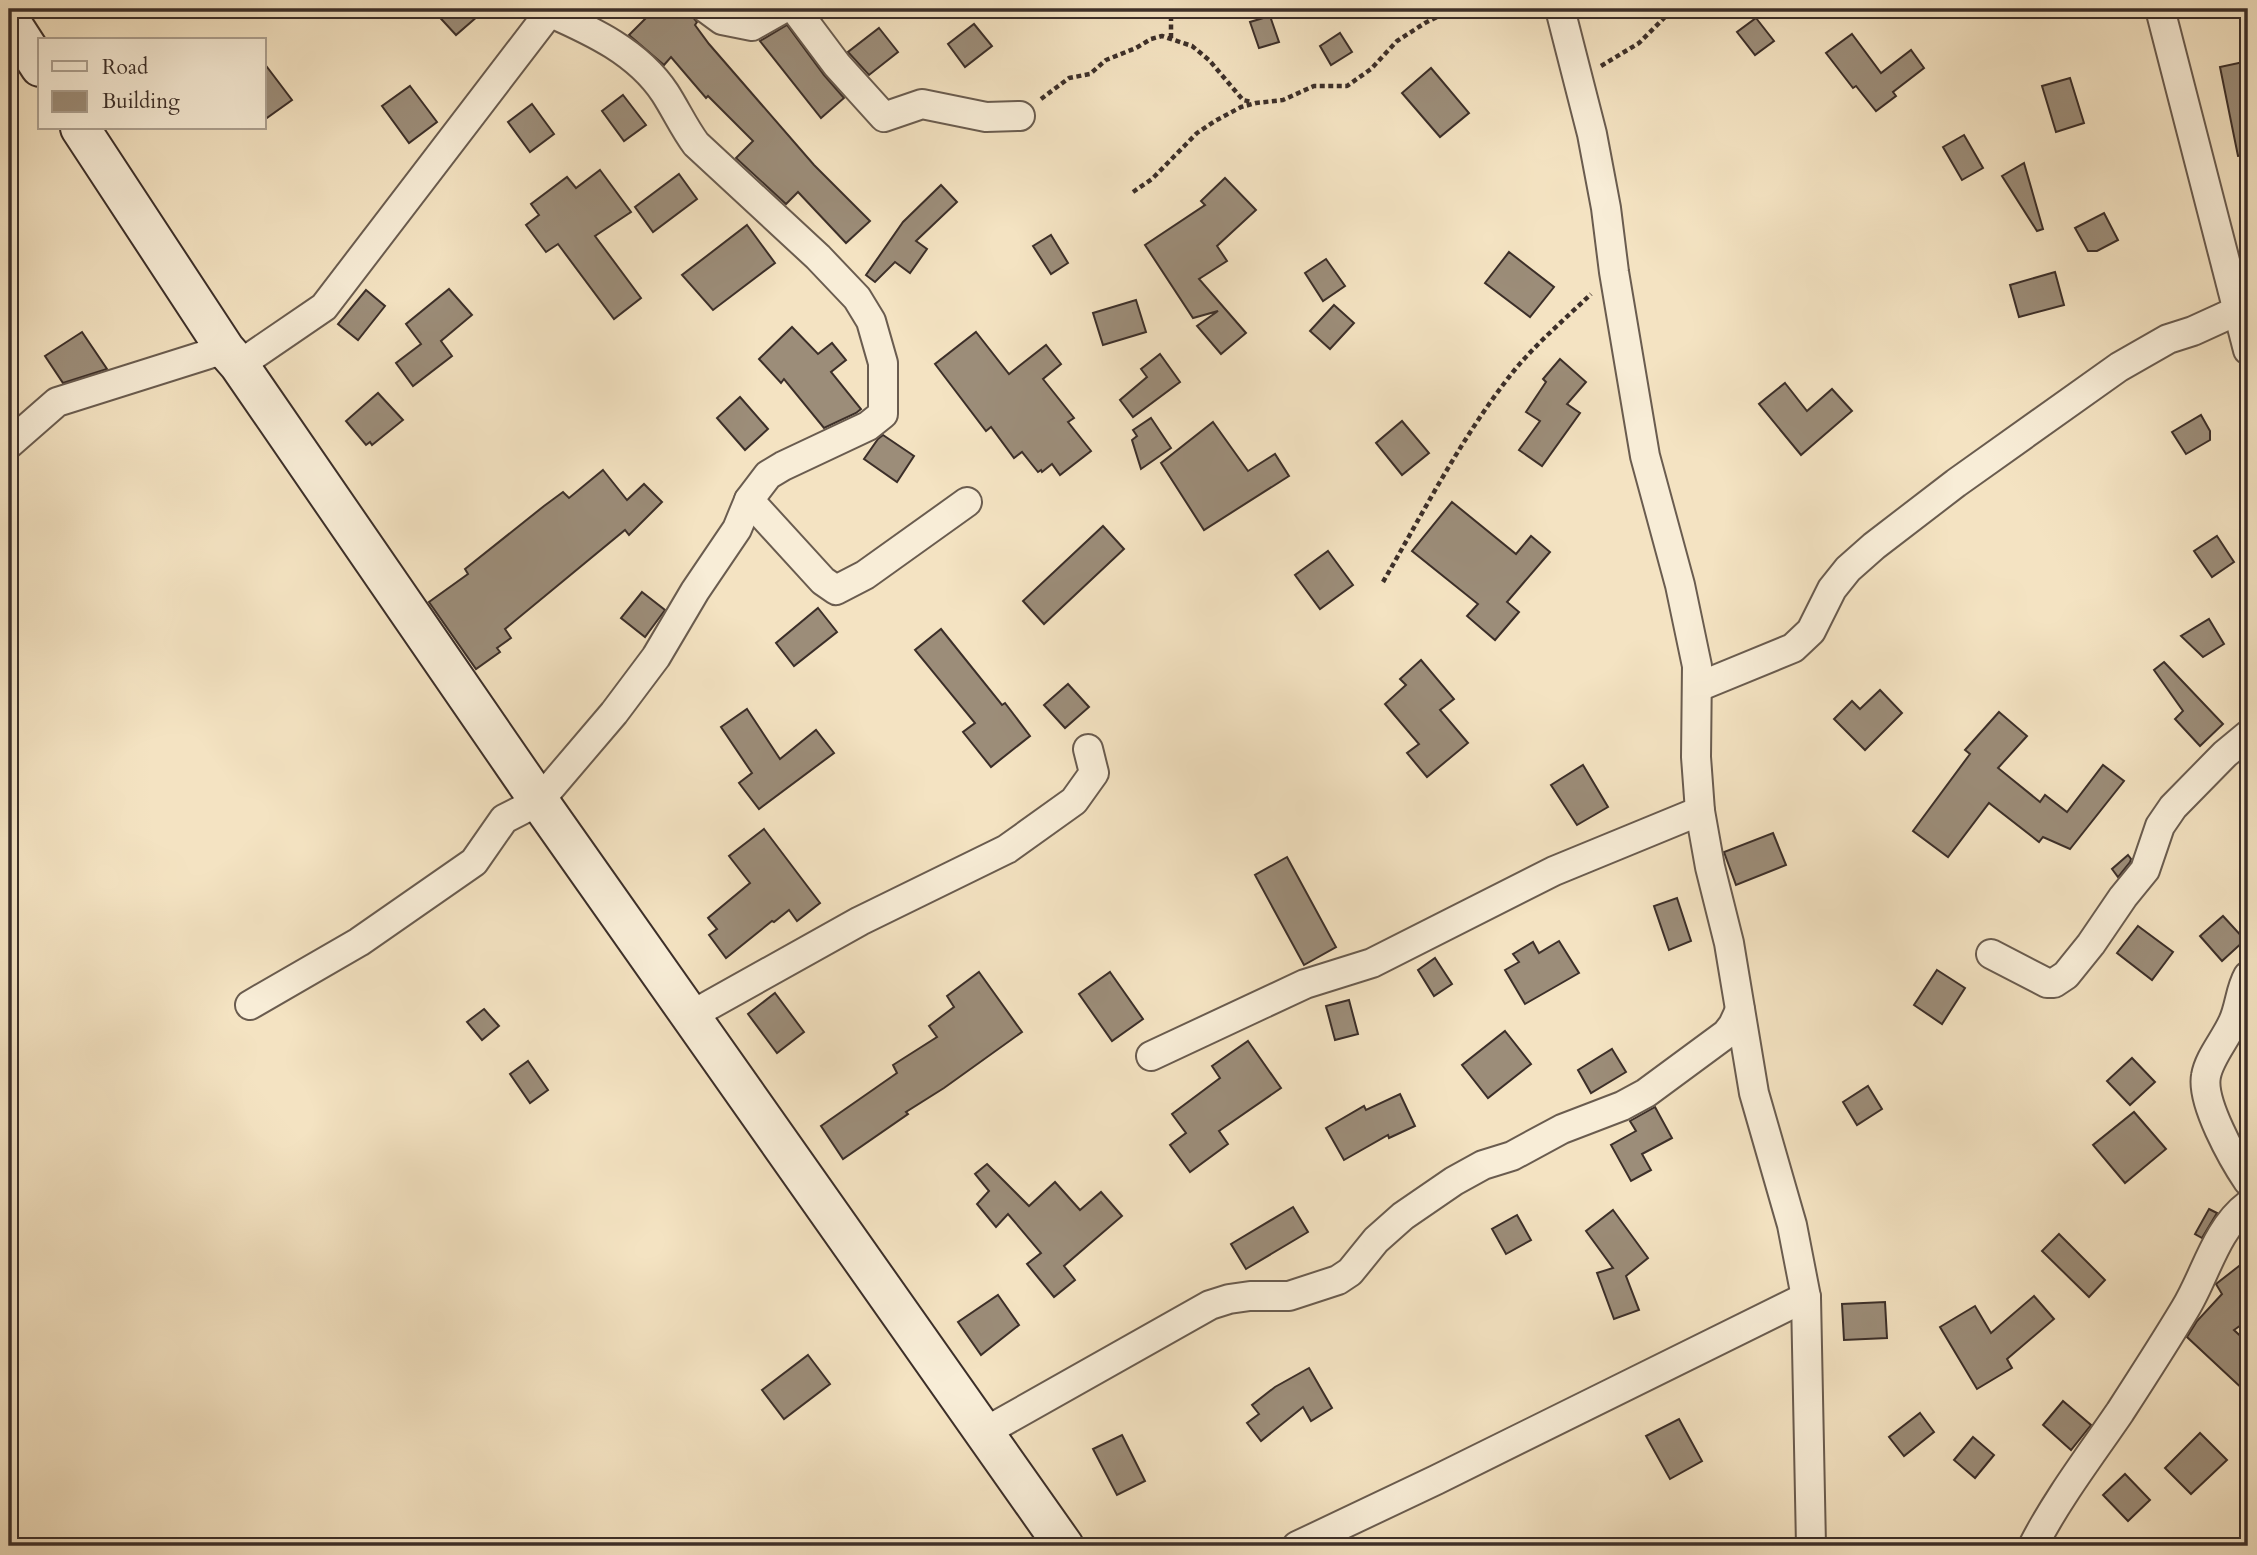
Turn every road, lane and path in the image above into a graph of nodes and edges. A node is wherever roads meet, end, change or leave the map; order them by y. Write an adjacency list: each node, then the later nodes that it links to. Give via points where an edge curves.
1 (707, 9): 2 (street, via 722,20 751,26)
2 (782, 9)
3 (795, 9): 15 (street, via 884,117 922,104 986,117)
4 (1171, 9): 11 (path)
5 (1453, 9): 14 (path, via 1397,41 1347,86 1314,86 1283,100)
6 (1560, 9): 13 (street)
7 (1673, 9): 13 (path, via 1639,43)
8 (2160, 9): 19 (street)
9 (551, 10): 21 (street, via 324,307); 23 (street, via 635,60 664,91 696,144 835,274 871,321 883,363 883,414 868,426 768,475)
10 (9, 19): 12 (street)
11 (1171, 38): 14 (path, via 1192,46 1243,100); 15 (path, via 1151,39 1106,60 1090,74 1069,78)
12 (38, 64)
13 (1578, 78): 18 (street, via 1606,208)
14 (1256, 103): 17 (path, via 1197,133)
15 (1020, 116)
16 (81, 130): 21 (street)
17 (1133, 192)
18 (1614, 272): 25 (path, via 1510,375); 26 (street, via 1645,456 1690,626)
19 (2239, 310): 20 (street); 26 (street, via 2168,339 2119,367 1956,483 1848,569 1811,631 1793,648)
20 (2248, 350)
21 (232, 357): 22 (street, via 57,402); 29 (street)
22 (9, 444)
23 (749, 500): 24 (street, via 836,590 865,575); 29 (street, via 737,529 656,657)
24 (968, 502)
25 (1383, 582)
26 (1698, 687): 30 (street)
27 (2248, 735): 31 (street, via 2173,807 2145,870 2066,975 2048,984)
28 (1088, 749): 35 (street, via 1094,773 1074,801 1007,849 860,921)
29 (539, 800): 33 (street, via 504,819 474,862 359,942); 35 (street)
30 (1700, 811): 34 (street); 36 (street, via 1554,870 1372,963 1305,984)
31 (1991, 954)
32 (2248, 976): 37 (street, via 2234,1019 2206,1074 2205,1087 2217,1124)
33 (250, 1004)
34 (1740, 1010): 39 (street, via 1754,1093 1792,1225); 40 (street, via 1726,1034 1646,1093 1483,1165 1421,1202 1338,1280 1289,1296 1250,1296 1210,1305)
35 (690, 1017): 40 (street)
36 (1151, 1056)
37 (2248, 1181)
38 (2248, 1205): 44 (street, via 2229,1223 2187,1307)
39 (1806, 1297): 42 (street); 43 (street)
40 (983, 1433): 41 (street)
41 (1064, 1546)
42 (1297, 1546)
43 (1811, 1546)
44 (2033, 1546)

